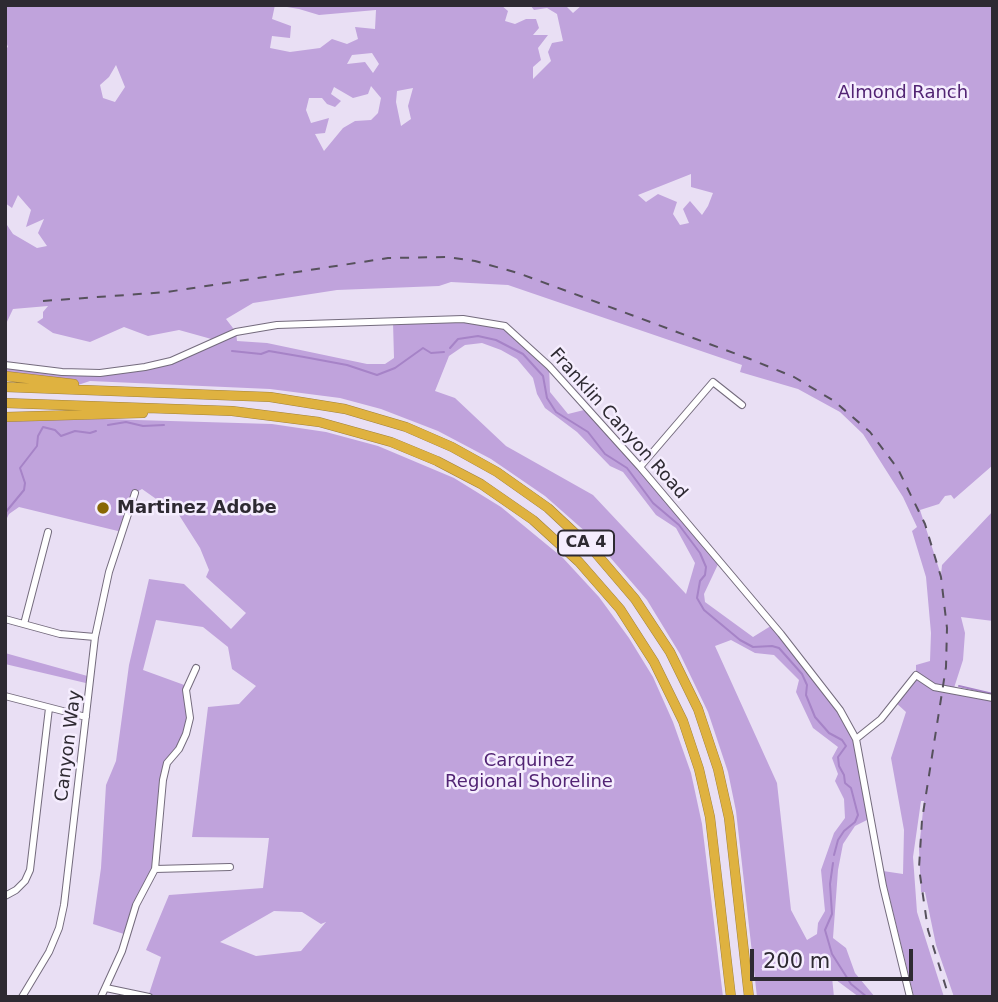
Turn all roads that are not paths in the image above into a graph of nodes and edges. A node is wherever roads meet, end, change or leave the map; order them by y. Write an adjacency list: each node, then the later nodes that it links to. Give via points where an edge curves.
1 (5, 365): 9 (street, Franklin Canyon Road, via 61,372 134,369 171,360 236,332 277,325 490,323 505,326 550,366)
2 (5, 376): 4 (highway)
3 (5, 387): 4 (highway, CA 4)
4 (131, 392): 29 (highway, CA 4, via 284,398 382,419 486,465 538,500 585,542 620,579 657,630 707,733 729,818)
5 (5, 403): 7 (highway, CA 4)
6 (742, 405): 9 (street, via 713,382)
7 (194, 410): 8 (highway); 28 (highway, CA 4, via 307,419 414,451 471,478 513,505 597,581 648,651 691,744 712,830)
8 (5, 416)
9 (640, 467): 20 (street, Franklin Canyon Road, via 781,634)
10 (135, 493): 14 (street, Canyon Way, via 109,572)
11 (48, 532): 13 (street)
12 (5, 619): 13 (street)
13 (24, 624): 14 (street)
14 (95, 637): 19 (street, Canyon Way)
15 (196, 668): 22 (street, via 187,690 190,718 186,734 167,764 163,780)
16 (5, 696): 18 (street)
17 (993, 698): 20 (street, via 934,687 916,675 881,719)
18 (48, 708): 19 (street); 23 (street, via 30,870 25,881)
19 (86, 718): 25 (street, Canyon Way, via 59,928)
20 (856, 738): 30 (street, Franklin Canyon Road, via 883,886)
21 (230, 867): 22 (street)
22 (155, 869): 24 (street, via 135,905)
23 (5, 896)
24 (106, 988): 26 (street); 27 (street)
25 (22, 997)
26 (101, 997)
27 (149, 997)
28 (731, 997)
29 (749, 997)
30 (910, 997)

